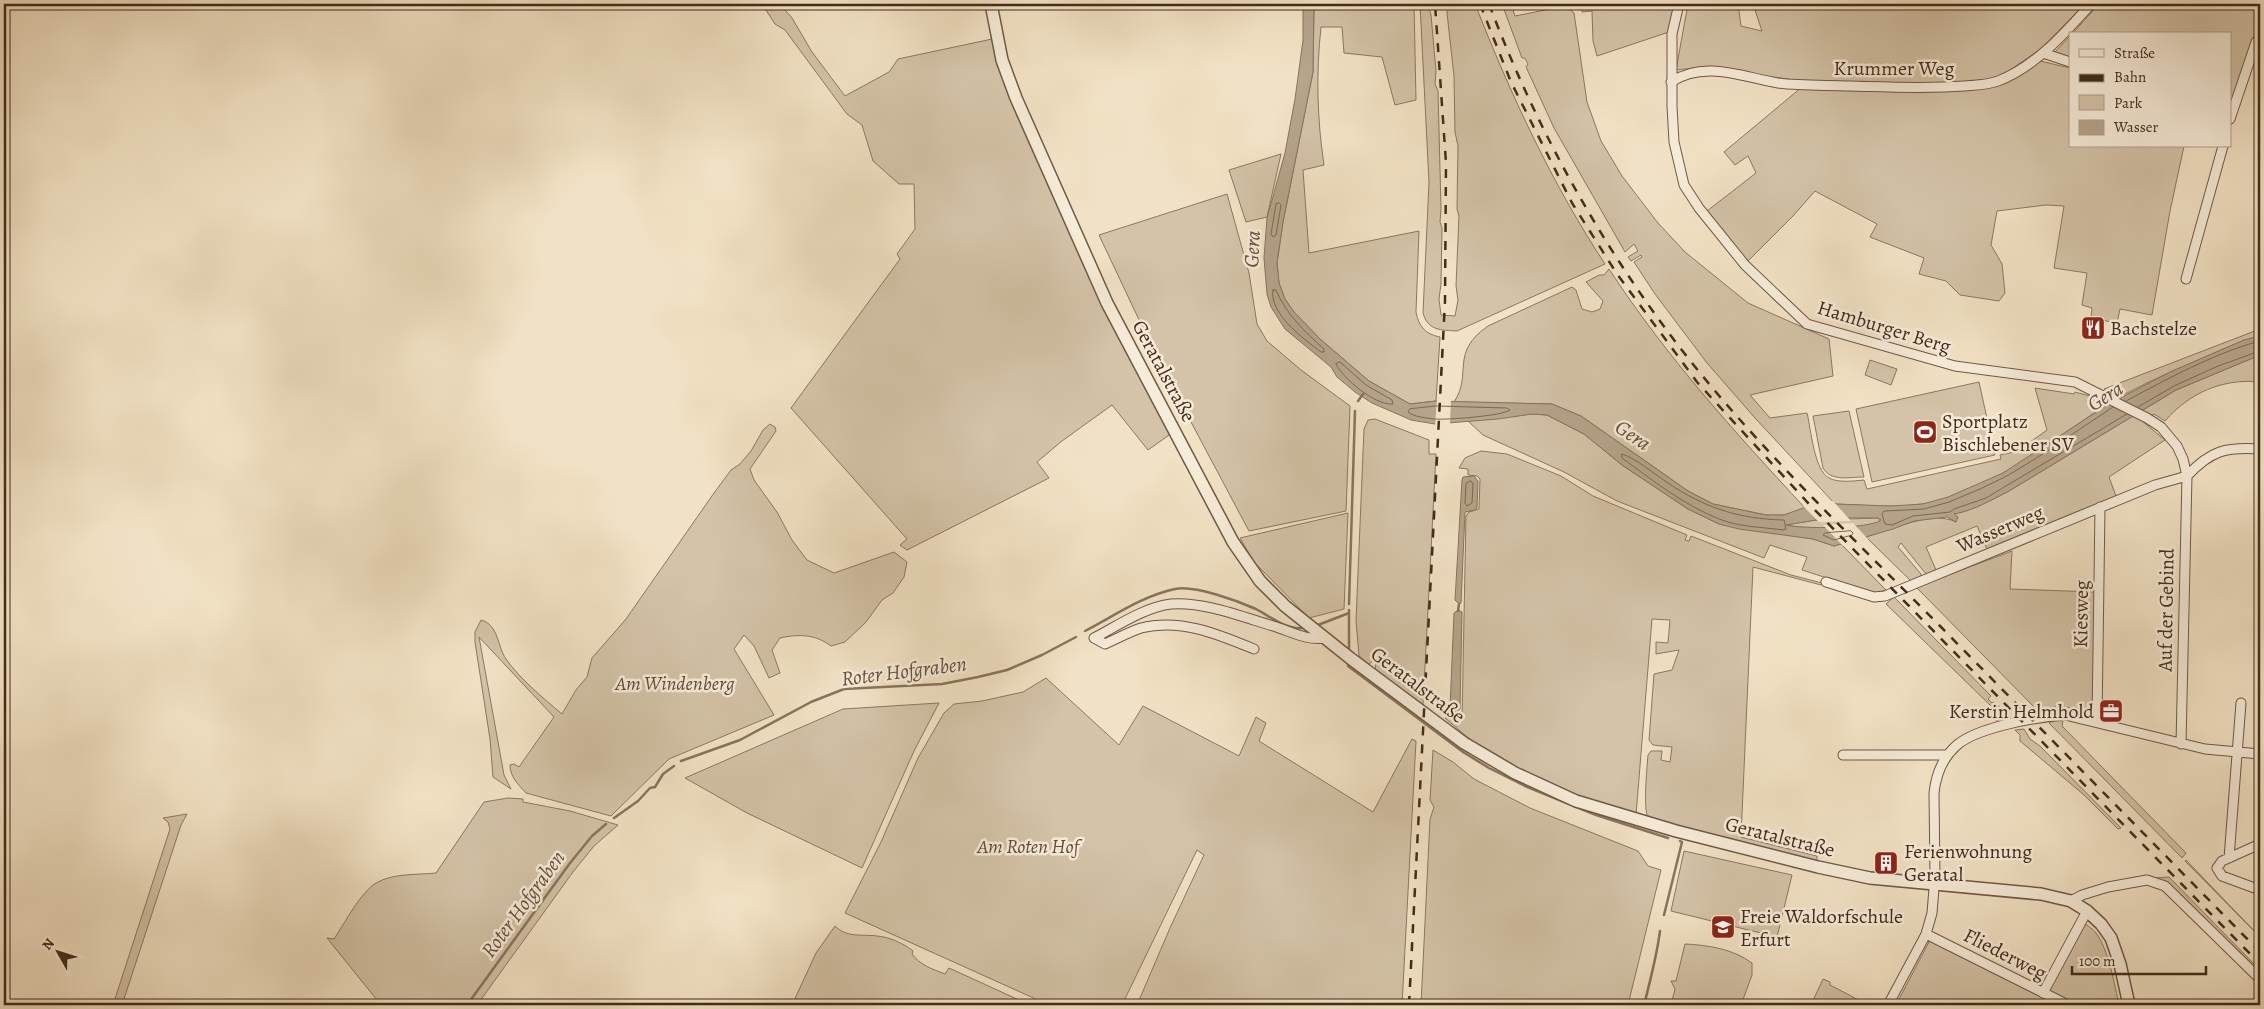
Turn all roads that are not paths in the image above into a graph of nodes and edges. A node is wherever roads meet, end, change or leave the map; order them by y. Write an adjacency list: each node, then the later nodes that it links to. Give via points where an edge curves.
1 (991, 4): 15 (street, Geratalstraße, via 1002,60 1016,98 1106,303 1244,560 1285,606)
2 (1679, 4): 7 (street, Hamburger Berg, via 1672,34)
3 (2091, 4): 5 (street, Krummer Weg)
4 (2256, 42): 8 (street)
5 (2043, 53): 6 (street); 7 (street, Krummer Weg, via 1997,81 1939,88 1780,83 1700,70)
6 (2069, 62)
7 (1671, 82): 12 (street, Hamburger Berg, via 1674,142 1689,194 1745,265 1807,324 1931,361 2068,380 2147,418 2170,436 2183,459)
8 (2232, 111)
9 (2222, 148): 10 (street)
10 (2186, 279)
11 (2260, 449): 12 (street, via 2225,449 2213,454)
12 (2187, 476): 13 (street, Wasserweg); 19 (street, Auf der Gebind)
13 (2100, 507): 14 (street, Wasserweg, via 1885,596 1869,595); 18 (street, Kiesweg)
14 (1826, 582)
15 (1324, 638): 16 (street, via 1308,638 1239,615 1194,605 1171,604 1145,612 1094,638 1104,644 1140,629 1180,624 1224,636); 26 (street, Geratalstraße, via 1464,743 1515,773 1576,801 1669,829 1818,867 1870,878)
16 (1254, 649)
17 (2241, 703): 20 (street)
18 (2097, 722): 19 (street); 23 (street, via 2065,715 2044,716 1966,739)
19 (2181, 744): 20 (street)
20 (2238, 753): 21 (street); 25 (street)
21 (2260, 754)
22 (1843, 755): 23 (street)
23 (1947, 755): 26 (street, via 1936,779 1934,793)
24 (2260, 844): 25 (street)
25 (2229, 858): 27 (street, via 2218,864 2220,875)
26 (1934, 885): 28 (street, Geratalstraße, via 2041,894); 30 (street, via 1932,913)
27 (2260, 890)
28 (2071, 901): 29 (street, Geratalstraße); 31 (street, via 2082,894 2147,880 2165,886)
29 (2087, 911): 32 (street); 35 (street, Geratalstraße, via 2111,938)
30 (1926, 934): 32 (street, Fliederweg); 33 (street)
31 (2260, 979)
32 (2043, 993): 34 (street, Fliederweg)
33 (1888, 1005)
34 (2068, 1005)
35 (2129, 1005)

